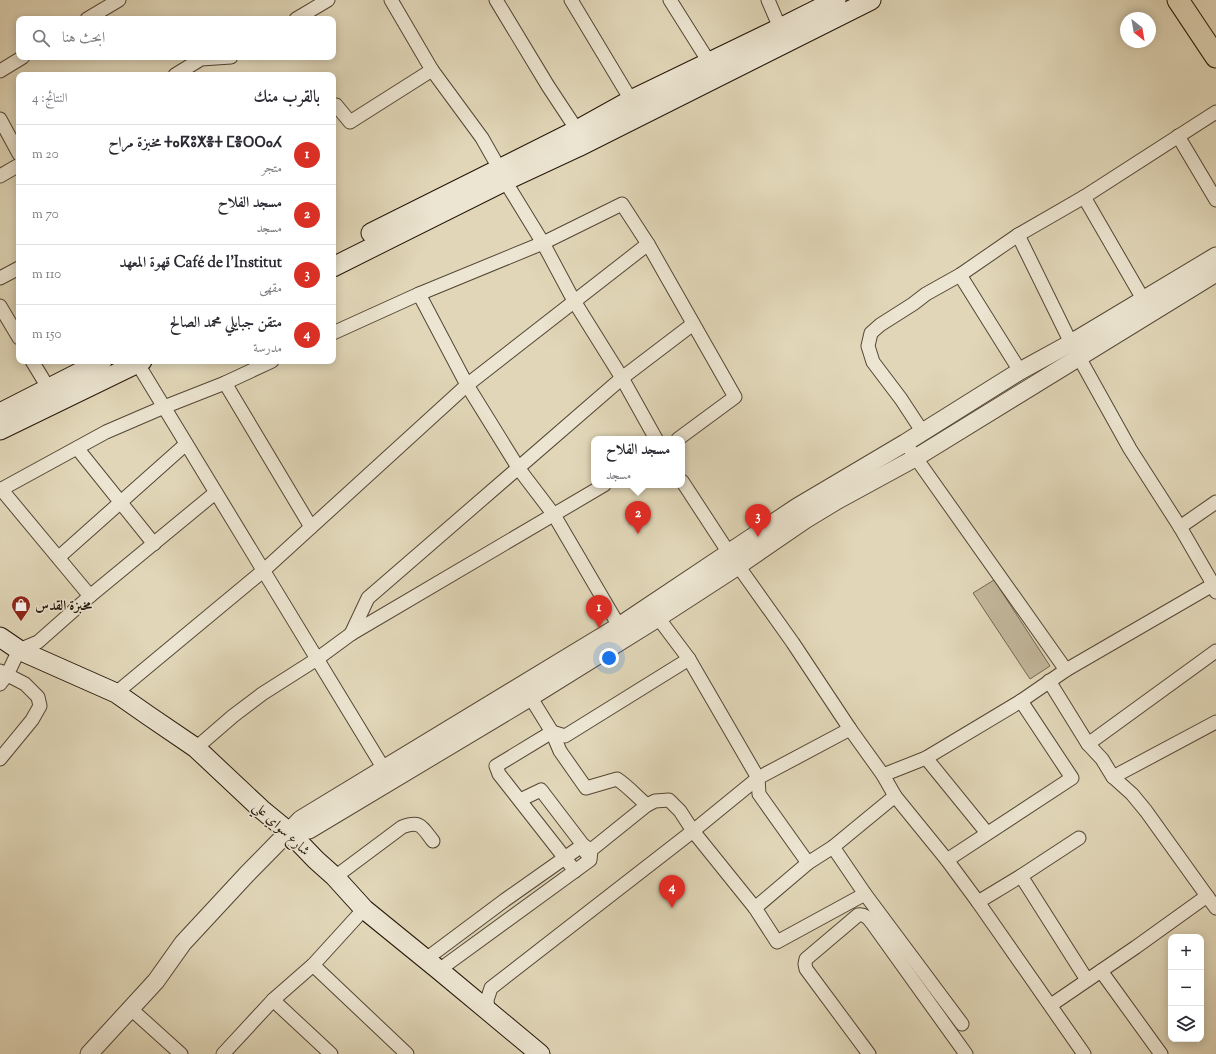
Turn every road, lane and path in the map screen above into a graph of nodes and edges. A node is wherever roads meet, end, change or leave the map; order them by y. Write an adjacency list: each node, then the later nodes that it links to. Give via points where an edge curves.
1 (119, 0): 12 (street)
2 (328, 0): 13 (street)
3 (391, 0): 19 (street)
4 (496, 0): 27 (street)
5 (571, 0): 23 (street)
6 (670, 0): 20 (street)
7 (768, 0): 14 (street)
8 (836, 0): 14 (main road)
9 (870, 0): 20 (main road, via 786,44)
10 (1178, 0): 16 (main road)
11 (1193, 0): 15 (main road)
12 (92, 16)
13 (301, 16)
14 (780, 28): 20 (main road)
15 (1216, 34)
16 (1216, 57)
17 (18, 60): 21 (street)
18 (199, 60): 22 (street)
19 (432, 70): 24 (street, via 350,122); 31 (street, via 482,138)
20 (711, 70): 23 (main road); 31 (main road, via 578,147)
21 (0, 71)
22 (179, 72)
23 (631, 100): 27 (main road)
24 (336, 105)
25 (1216, 112): 28 (street)
26 (0, 119): 29 (street)
27 (577, 130): 31 (main road)
28 (1178, 136): 33 (street); 34 (street)
29 (16, 148)
30 (16, 167): 32 (street)
31 (502, 175): 36 (street); 38 (main road); 40 (main road)
32 (0, 176)
33 (1084, 197): 35 (street); 46 (street)
34 (1216, 200)
35 (1018, 235): 43 (street); 52 (street)
36 (543, 242): 37 (street, via 622,204); 45 (street); 47 (street)
37 (648, 244): 47 (street); 49 (street)
38 (336, 252)
39 (1216, 256): 46 (street)
40 (336, 264)
41 (16, 270): 44 (street)
42 (1216, 273): 53 (street)
43 (960, 274): 59 (street); 67 (street, via 926,294 871,333 868,346 873,362)
44 (0, 278)
45 (419, 294): 50 (street); 62 (street)
46 (1143, 299): 52 (street)
47 (574, 301): 60 (street); 62 (street)
48 (0, 306): 51 (street)
49 (693, 324): 60 (street); 69 (street, via 735,397)
50 (336, 332)
51 (16, 333)
52 (1071, 343): 53 (street); 59 (street)
53 (1080, 358): 73 (street); 84 (street, via 1130,449)
54 (34, 364): 63 (street)
55 (96, 364): 63 (main road)
56 (134, 364): 66 (main road)
57 (139, 364): 64 (street)
58 (266, 364): 61 (street)
59 (1020, 371): 67 (street)
60 (622, 378): 68 (street); 74 (street)
61 (225, 383): 64 (street); 83 (street)
62 (467, 385): 74 (street); 83 (street)
63 (49, 389): 65 (main road)
64 (164, 407): 71 (street); 72 (street, via 106,432)
65 (0, 413)
66 (0, 430)
67 (922, 431): 70 (street)
68 (654, 436)
69 (682, 436)
70 (905, 443): 73 (street); 81 (street)
71 (186, 444): 78 (street); 80 (street)
72 (78, 448): 77 (street); 80 (street)
73 (917, 458): 81 (street, via 838,500); 100 (street)
74 (518, 469): 82 (street); 93 (street, via 368,598)
75 (685, 486): 87 (street)
76 (599, 488): 82 (street)
77 (1, 489): 86 (street)
78 (215, 493): 85 (street); 88 (street)
79 (1216, 502): 84 (street)
80 (122, 503): 85 (street); 86 (street)
81 (801, 513): 87 (street)
82 (554, 515): 92 (street); 93 (street)
83 (311, 527): 88 (street)
84 (1180, 527): 89 (street)
85 (154, 544): 90 (street)
86 (60, 558): 90 (street)
87 (734, 560): 91 (street); 107 (street)
88 (263, 571): 98 (street); 104 (street)
89 (1215, 586): 100 (street)
90 (90, 596): 95 (street)
91 (654, 611): 92 (street); 99 (street); 103 (street)
92 (619, 626): 103 (street)
93 (351, 634): 98 (street)
94 (1, 639): 95 (street); 96 (main road, شارع سواي علي)
95 (38, 642): 96 (street)
96 (19, 650): 101 (street); 104 (main road, شارع سواي علي)
97 (1216, 651): 109 (street)
98 (317, 659): 110 (street, via 262,694); 113 (street)
99 (689, 659): 108 (street, via 565,736); 116 (street)
100 (1066, 670): 102 (street)
101 (2, 677): 112 (street, via 25,684 38,697 40,706 32,720)
102 (1049, 681): 105 (street); 109 (street)
103 (527, 691): 108 (street); 113 (street); 121 (street, via 309,830)
104 (116, 693): 110 (main road, شارع سواي علي)
105 (1021, 701): 111 (street); 122 (street, via 1072,778)
106 (1216, 722): 115 (street)
107 (850, 729): 114 (street); 116 (street)
108 (552, 732): 118 (street, via 496,766 499,774); 119 (street, via 560,751 586,788 617,779)
109 (1088, 744): 115 (street, via 1102,759)
110 (196, 748): 121 (main road, شارع سواي علي)
111 (926, 758): 114 (street); 122 (street)
112 (0, 759)
113 (384, 769): 121 (street, via 301,819)
114 (883, 774): 117 (street)
115 (1113, 777): 134 (street, via 1146,811)
116 (758, 778): 120 (street); 129 (street, via 759,794)
117 (895, 796): 125 (street); 128 (street)
118 (520, 800): 126 (street, via 541,790); 127 (street)
119 (647, 805): 120 (street, via 655,801 669,800); 126 (street)
120 (693, 831): 136 (street); 146 (street, via 490,988)
121 (289, 832): 132 (main road, شارع سواي علي); 145 (street, via 183,943 156,981)
122 (987, 833): 128 (street)
123 (1079, 838): 131 (street)
124 (433, 841): 132 (street, via 421,826 412,823 402,827)
125 (833, 847): 129 (street); 133 (street)
126 (588, 852): 127 (street); 130 (street)
127 (565, 857): 130 (street); 140 (street, via 505,900)
128 (946, 860): 135 (street)
129 (808, 863): 136 (street)
130 (575, 871): 140 (street)
131 (1021, 876): 135 (street); 142 (street)
132 (335, 877): 138 (main road, شارع سواي علي)
133 (865, 894): 136 (street, via 777,942); 147 (street)
134 (1207, 896): 137 (street); 141 (street)
135 (978, 902): 144 (street)
136 (754, 908)
137 (1216, 908)
138 (364, 909): 139 (street); 140 (main road, شارع سواي علي)
139 (313, 965): 143 (street); 153 (street)
140 (433, 965): 146 (main road, شارع سواي علي)
141 (1101, 971): 142 (street); 157 (street)
142 (1088, 980): 144 (street)
143 (273, 1000): 151 (street); 152 (street)
144 (1051, 1005): 156 (street)
145 (131, 1009): 149 (street); 150 (street)
146 (488, 1010): 148 (main road, شارع سواي علي)
147 (962, 1024)
148 (532, 1051)
149 (89, 1054)
150 (181, 1054)
151 (223, 1054)
152 (331, 1054)
153 (407, 1054)
154 (869, 1054): 155 (street, via 806,969 805,964 806,959 858,915 863,914)
155 (966, 1054)
156 (1084, 1054)
157 (1161, 1054)

